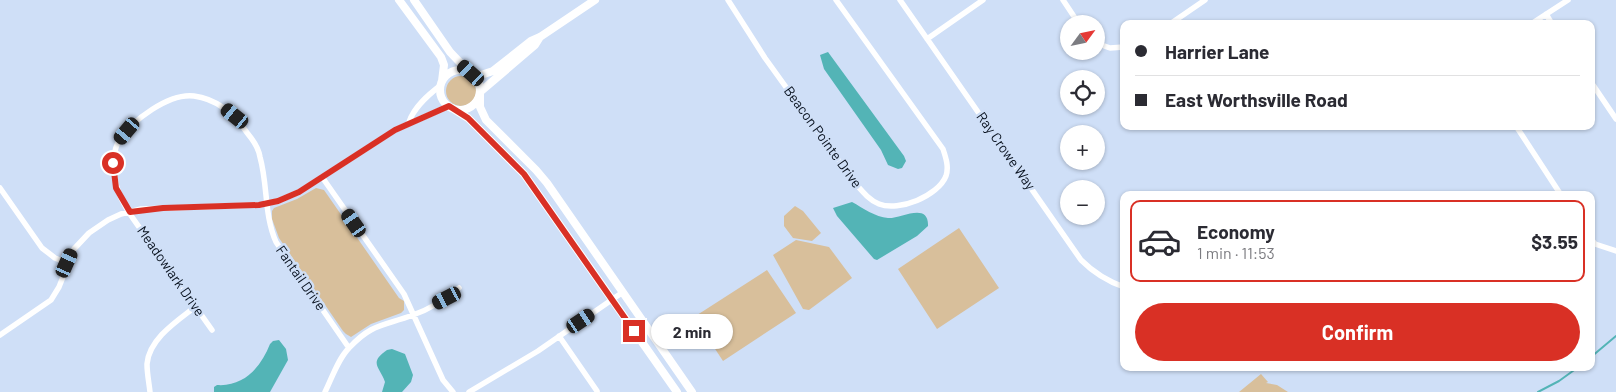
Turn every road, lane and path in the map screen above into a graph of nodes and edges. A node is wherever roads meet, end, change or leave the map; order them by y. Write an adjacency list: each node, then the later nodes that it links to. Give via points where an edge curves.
1 (399, 0): 21 (main road, via 443,60)
2 (414, 0): 20 (main road, via 450,52)
3 (595, 0): 16 (main road)
4 (728, 0): 5 (street, Beacon Pointe Drive, via 765,58 868,198 879,204 908,205 936,188 946,177 948,162 943,149)
5 (836, 0)
6 (900, 0): 17 (street, Ray Crowe Way)
7 (983, 0): 17 (street)
8 (1063, 0): 12 (street)
9 (1205, 0): 13 (street)
10 (1568, 0): 11 (street)
11 (1546, 14): 14 (street); 15 (street)
12 (1073, 15)
13 (1176, 20)
14 (1537, 20)
15 (1550, 20)
16 (540, 37): 20 (main road, via 531,40 493,72); 23 (main road)
17 (928, 39): 36 (street, Ray Crowe Way, via 1081,260 1090,269)
18 (1105, 46): 19 (street)
19 (1120, 47)
20 (473, 75): 21 (main road, via 454,71); 23 (main road, via 479,82)
21 (441, 84): 24 (main road, via 443,100); 26 (street, via 412,113)
22 (1595, 88): 25 (street)
23 (480, 93): 24 (main road, via 469,108); 38 (main road, via 480,107 486,120 536,170)
24 (451, 107): 26 (street); 39 (main road, via 468,118 524,174)
25 (1615, 118)
26 (409, 122): 28 (street)
27 (1519, 130): 30 (street)
28 (322, 177): 31 (street, via 299,192); 41 (street, via 404,294)
29 (0, 188): 35 (street, via 42,248)
30 (1558, 191)
31 (266, 203): 32 (street); 32 (street, Fantail Drive, via 260,156 235,116 214,102 184,96 136,121 118,142 113,163 116,188); 45 (street, Fantail Drive, via 269,227 276,242)
32 (130, 212): 35 (street, via 108,220 90,233 74,249); 40 (street, Meadowlark Drive)
33 (1595, 244): 34 (street)
34 (1616, 252)
35 (67, 263): 43 (street, via 59,288 50,300)
36 (1120, 285)
37 (460, 288): 41 (street)
38 (623, 292): 39 (street); 52 (main road)
39 (612, 300): 44 (street); 51 (main road)
40 (195, 307): 42 (street, Meadowlark Drive); 47 (street, via 166,332 150,353 147,364)
41 (414, 315): 45 (street, via 374,327); 49 (street, via 443,380)
42 (212, 330)
43 (0, 335)
44 (559, 336): 46 (street); 50 (street)
45 (349, 348): 48 (street)
46 (597, 391)
47 (150, 392)
48 (325, 392)
49 (453, 392)
50 (468, 392)
51 (677, 392)
52 (692, 392)

